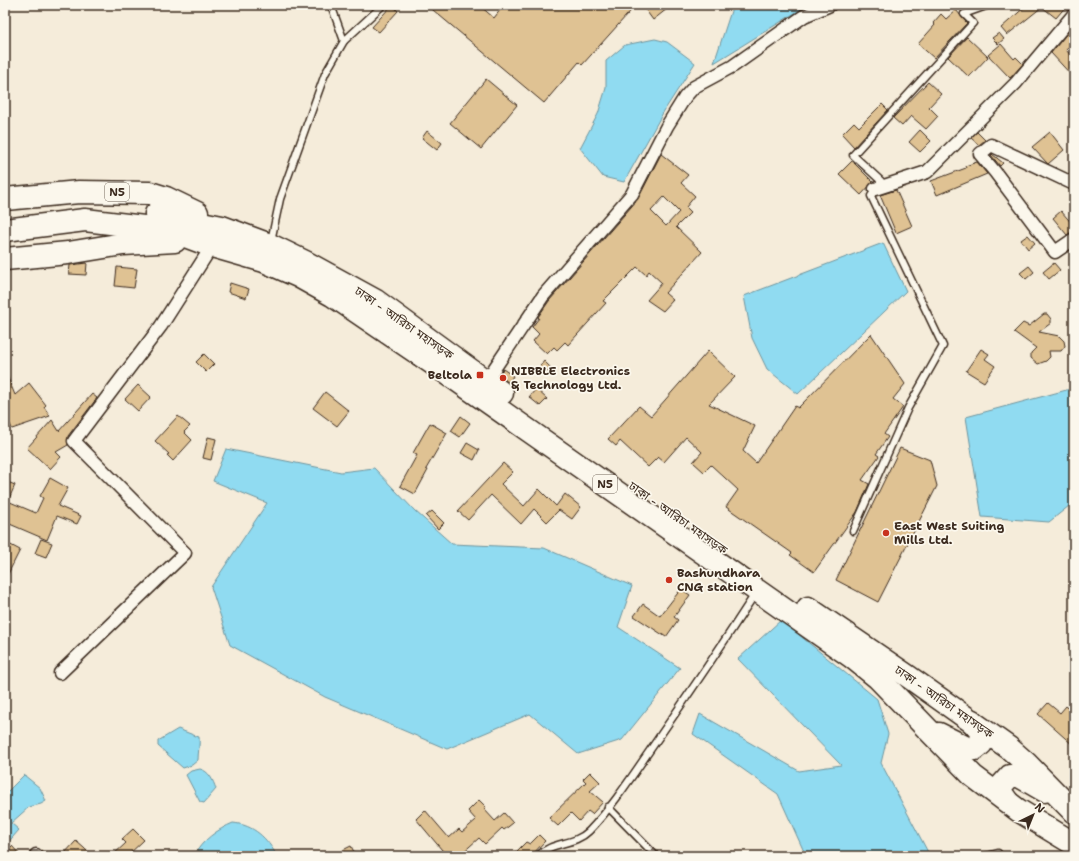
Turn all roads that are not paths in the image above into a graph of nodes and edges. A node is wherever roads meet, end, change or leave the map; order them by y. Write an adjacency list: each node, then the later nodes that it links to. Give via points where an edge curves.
1 (331, 5): 6 (lane)
2 (383, 5): 6 (lane)
3 (830, 5): 17 (street, via 804,16 733,66 694,87 667,126 632,194 543,296)
4 (989, 5): 8 (lane, via 964,14 973,23 853,155 881,181)
5 (1074, 14): 8 (street, via 1016,82 927,172)
6 (344, 41): 15 (lane, via 325,74 280,199)
7 (1071, 178): 13 (street, via 991,144 980,154 1055,252)
8 (875, 189): 18 (lane, via 871,196 943,346 908,408)
9 (5, 199): 11 (highway, ঢাকা - আরিচা মহাসড়ক / N5, via 79,192 150,193 189,208)
10 (85, 220): 11 (highway, ঢাকা - আরিচা মহাসড়ক / N5, via 107,213 137,212); 12 (highway, N5); 14 (highway, N5, via 169,230)
11 (222, 226): 15 (highway, ঢাকা - আরিচা মহাসড়ক / N5)
12 (5, 230)
13 (1074, 239)
14 (207, 244): 16 (highway, via 123,244 68,253); 19 (highway, N5, via 264,261 332,295); 20 (street, via 161,326 74,441 185,553)
15 (270, 245): 17 (highway, ঢাকা - আরিচা মহাসড়ক / N5, via 376,301)
16 (6, 258)
17 (486, 381): 21 (highway, ঢাকা - আরিচা মহাসড়ক / N5, via 765,579)
18 (853, 531)
19 (757, 591): 22 (highway, N5, via 878,678); 24 (lane, via 699,680)
20 (60, 673)
21 (972, 721): 22 (highway, via 984,738 975,749 967,748); 25 (highway, ঢাকা - আরিচা মহাসড়ক / N5, via 1026,763)
22 (920, 724): 23 (highway, N5, via 973,776)
23 (1007, 801): 25 (highway, via 1002,794 1001,786 1010,776 1019,776); 26 (highway, N5)
24 (608, 807): 27 (lane, via 582,837 551,846); 28 (lane)
25 (1070, 808)
26 (1074, 844)
27 (538, 856)
28 (656, 856)
29 (987, 856): 30 (lane, via 998,853)
30 (1000, 856)

